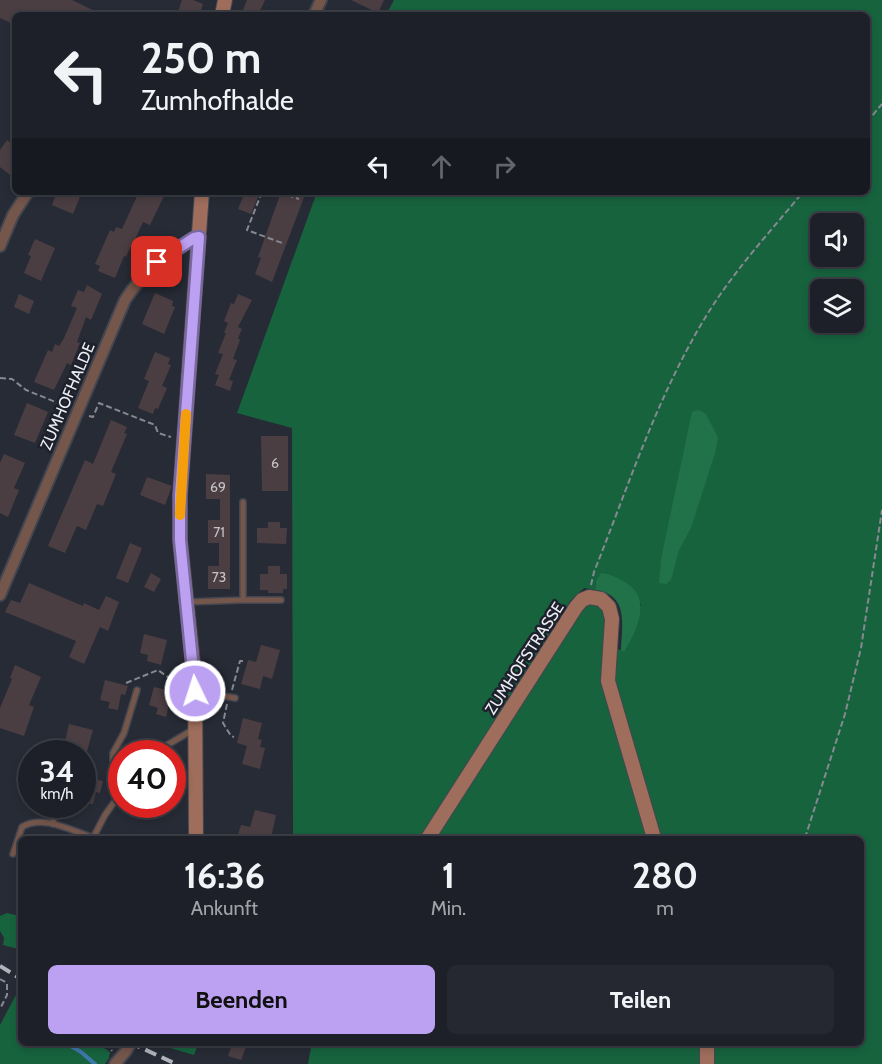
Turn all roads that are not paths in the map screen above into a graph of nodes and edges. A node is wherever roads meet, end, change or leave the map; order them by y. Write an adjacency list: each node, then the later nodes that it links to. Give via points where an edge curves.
1 (26, 195): 4 (street)
2 (202, 195): 3 (street)
3 (199, 237): 6 (street, ZUMHOFHALDE, via 157,262 125,300); 9 (street, via 180,495)
4 (0, 246)
5 (243, 502): 7 (lane)
6 (0, 595)
7 (243, 600): 8 (lane); 9 (lane)
8 (281, 600)
9 (186, 602): 11 (street)
10 (137, 690): 14 (lane)
11 (195, 691): 12 (lane); 13 (street)
12 (235, 698)
13 (195, 728): 15 (lane); 22 (street)
14 (120, 740)
15 (175, 740)
16 (108, 814): 21 (lane)
17 (54, 818): 18 (lane)
18 (53, 824): 19 (lane, via 36,821 22,826); 20 (lane)
19 (19, 836)
20 (87, 836)
21 (94, 836)
22 (196, 836)
23 (429, 836): 24 (street, ZUMHOFSTRASSE, via 570,615 589,597 601,599 612,619 608,681)
24 (653, 836)
25 (18, 838): 26 (lane)
26 (13, 854)
27 (129, 1046): 29 (street)
28 (707, 1046): 30 (street)
29 (115, 1064)
30 (707, 1064)

